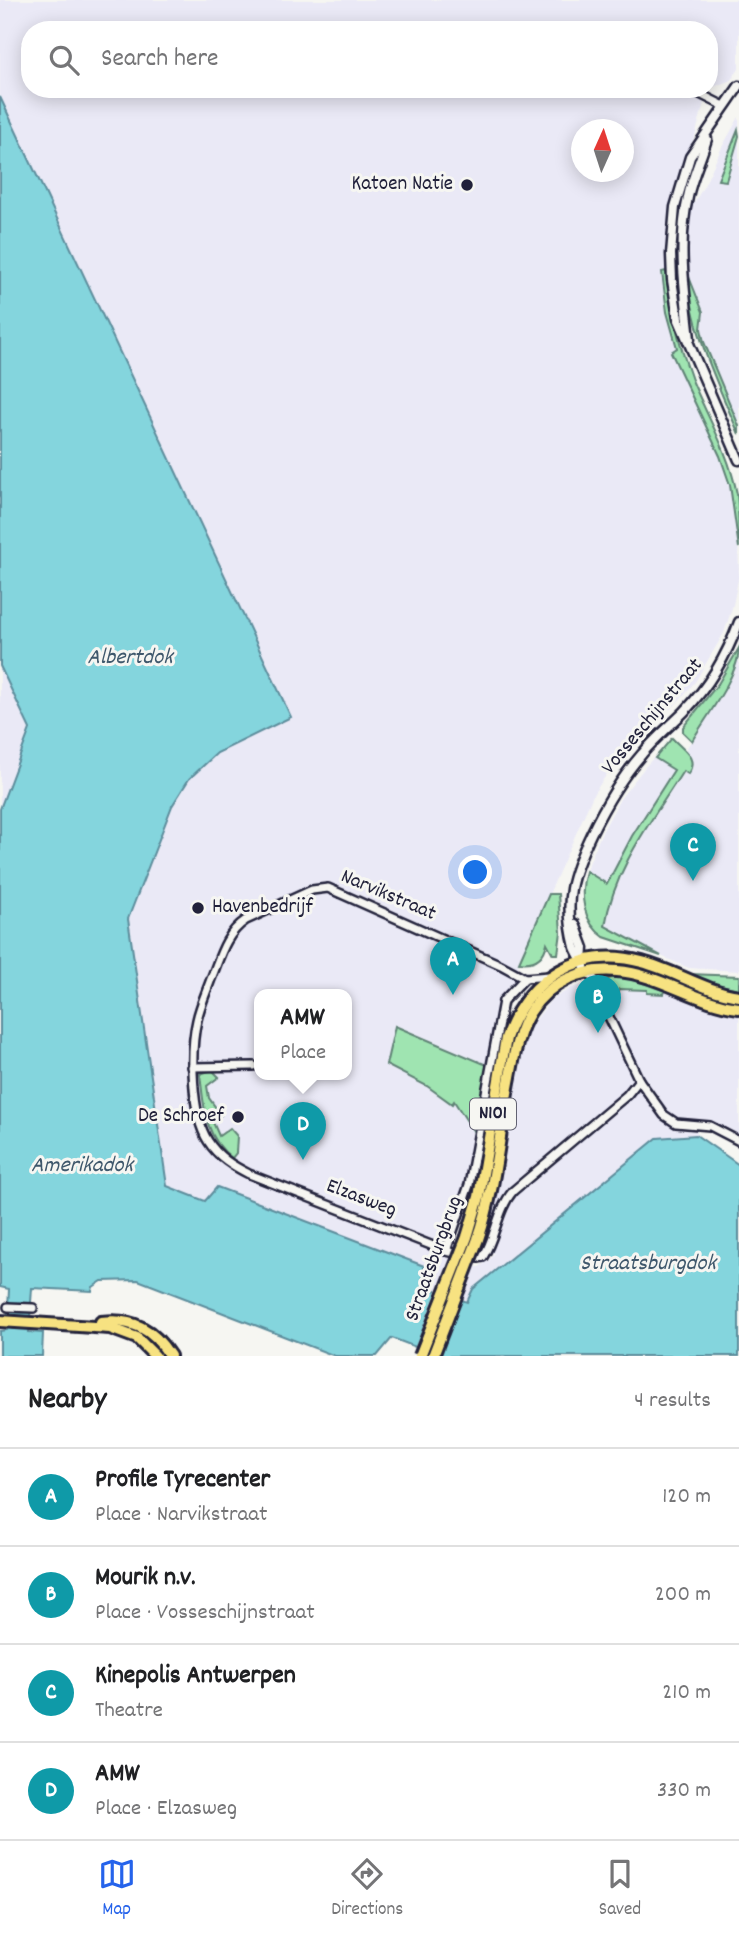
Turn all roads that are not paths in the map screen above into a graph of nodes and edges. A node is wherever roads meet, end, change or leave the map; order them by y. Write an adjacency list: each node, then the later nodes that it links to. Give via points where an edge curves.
1 (739, 86): 3 (street)
2 (708, 98): 3 (street)
3 (724, 106): 4 (street, via 686,169 671,236 671,270 678,318)
4 (739, 460)
5 (739, 622): 6 (street, Vosseschijnstraat, via 706,685 612,793 575,868 570,913 584,948)
6 (585, 967): 7 (main road, Straatsburgbrug / N101); 9 (main road, N101, via 612,958 643,962); 10 (main road, N101, via 636,974); 13 (street, Vosseschijnstraat); 23 (main road, Straatsburgbrug / N101, bridge, via 541,998 529,1013 515,1050 487,1212)
7 (549, 976): 8 (street); 22 (main road, Straatsburgbrug / N101, bridge, via 529,995 506,1038 475,1212)
8 (525, 978): 12 (street, Narvikstraat, via 342,893 328,888 312,890 246,920 229,936 197,1017); 15 (street, via 503,1001 466,1197)
9 (739, 996)
10 (739, 1008)
11 (254, 1066): 12 (street)
12 (192, 1067): 15 (street, Elzasweg, via 204,1133 226,1160 249,1174)
13 (639, 1080): 14 (street, Vosseschijnstraat, via 667,1119 710,1126); 15 (street, Elzasweg, via 513,1191 483,1257)
14 (739, 1141)
15 (446, 1251)
16 (8, 1307): 17 (street)
17 (33, 1308)
18 (4, 1322): 19 (main road)
19 (85, 1326): 20 (main road, via 126,1332); 21 (main road, via 112,1321 136,1324 152,1333)
20 (155, 1356)
21 (170, 1356)
22 (420, 1356)
23 (433, 1356)

